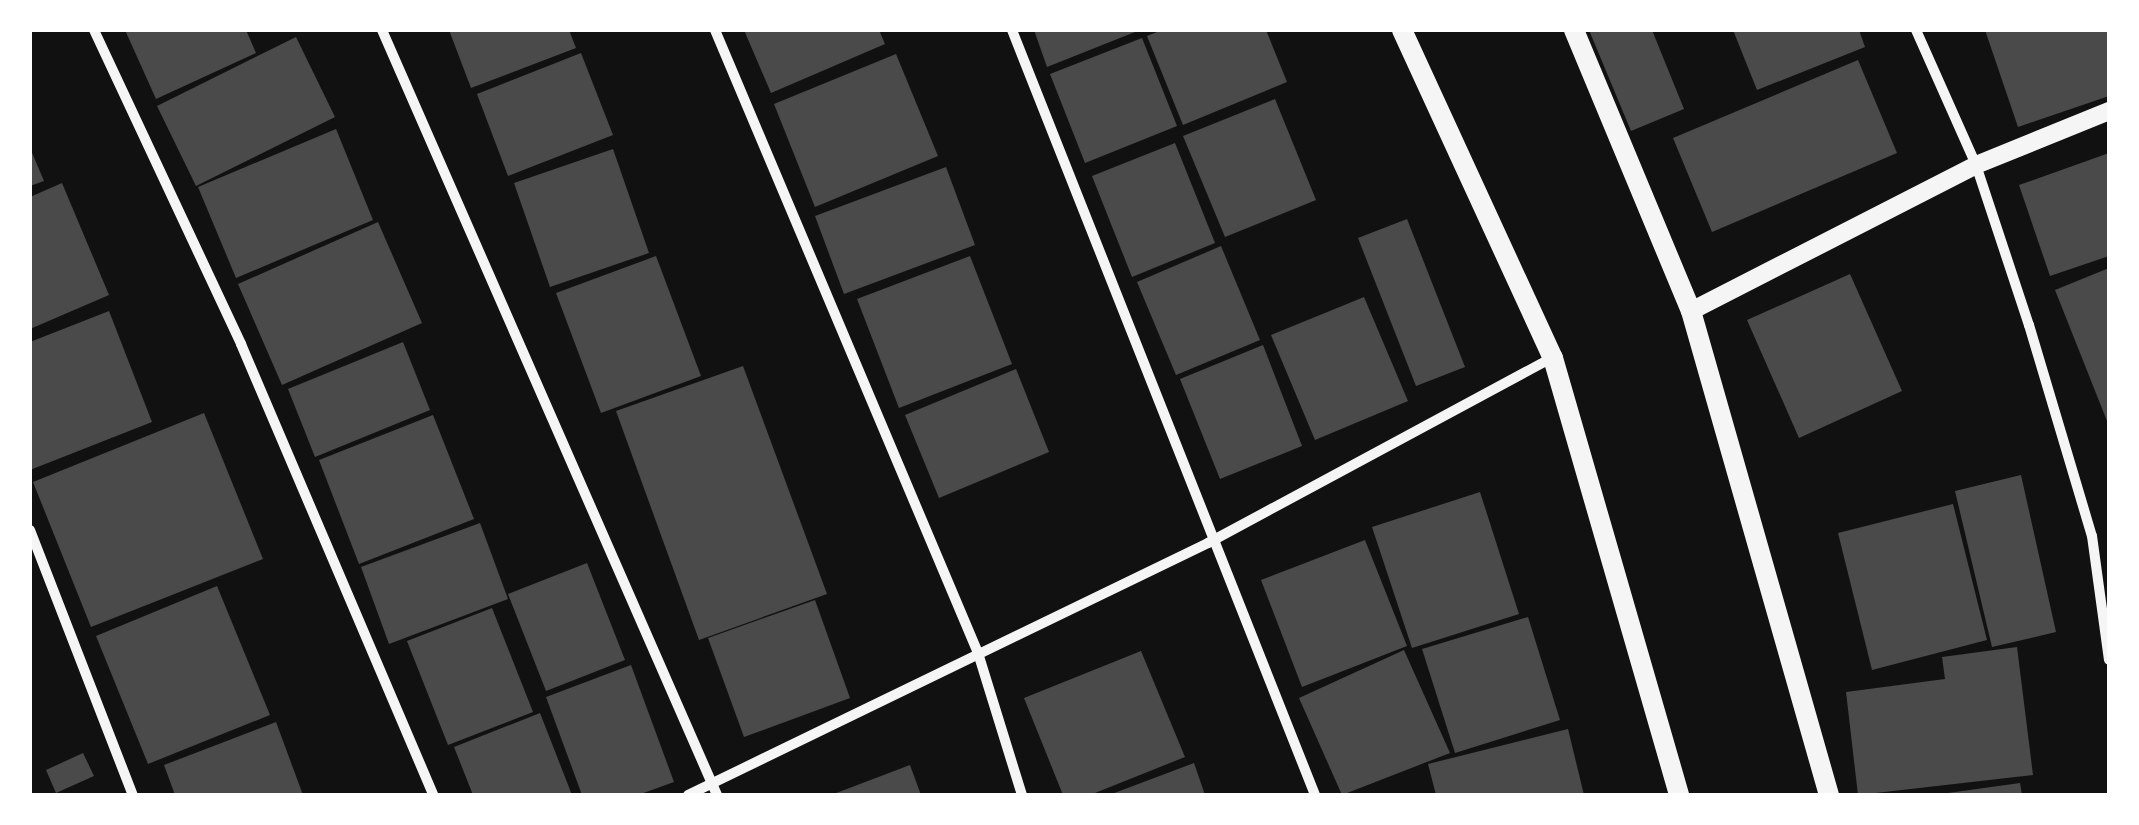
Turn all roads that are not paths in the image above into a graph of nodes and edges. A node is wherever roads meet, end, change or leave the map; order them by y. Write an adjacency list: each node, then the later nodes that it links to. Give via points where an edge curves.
1 (94, 30): 18 (street, via 242,344)
2 (382, 30): 16 (street)
3 (715, 30): 14 (street)
4 (1012, 30): 13 (street)
5 (1402, 30): 11 (main road)
6 (1574, 30): 10 (main road)
7 (1916, 30): 9 (street)
8 (2109, 111): 9 (street)
9 (1976, 165): 10 (street); 15 (street, via 2092,536)
10 (1691, 311): 24 (main road)
11 (1553, 358): 13 (street); 23 (main road)
12 (30, 530): 17 (street)
13 (1208, 542): 14 (street); 22 (street)
14 (978, 653): 16 (street); 21 (street)
15 (2109, 660)
16 (712, 782): 19 (street); 20 (street)
17 (133, 795)
18 (433, 795)
19 (688, 795)
20 (717, 795)
21 (1022, 795)
22 (1314, 795)
23 (1679, 795)
24 (1829, 795)

